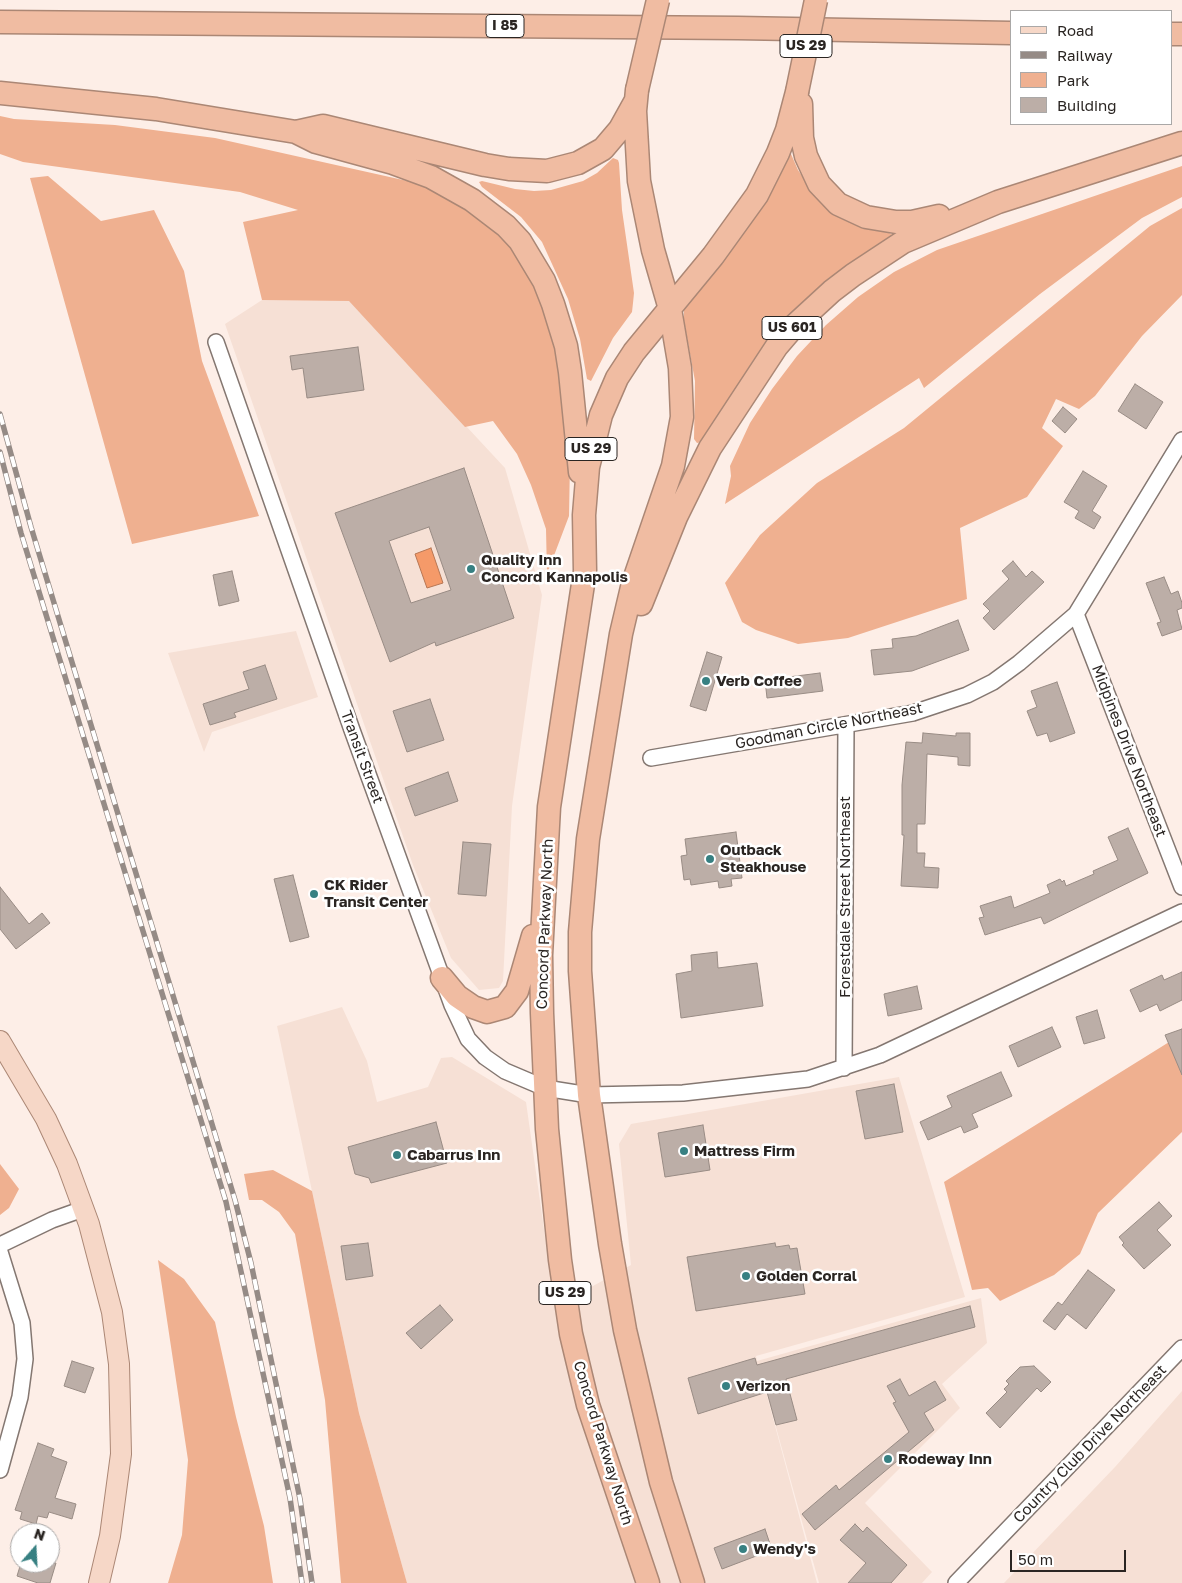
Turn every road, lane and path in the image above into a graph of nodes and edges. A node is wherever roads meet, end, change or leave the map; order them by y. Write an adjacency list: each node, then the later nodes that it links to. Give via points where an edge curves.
1 (658, 0): 7 (highway, bridge)
2 (816, 0): 5 (highway, Concord Parkway North / US 29, bridge)
3 (0, 22): 4 (highway, I 85)
4 (1010, 33)
5 (802, 63): 10 (highway, via 801,113 806,156 819,184 838,204 866,217 904,222); 11 (highway, Concord Parkway North / US 29, bridge, via 787,130 757,195 731,233)
6 (0, 93): 8 (highway, via 156,109)
7 (637, 94): 8 (highway, via 620,129 603,149 578,163 547,171 493,166 323,126); 11 (highway, via 639,181 653,250)
8 (296, 132): 14 (highway, via 316,142 431,177 492,214 520,241 544,281 566,346)
9 (1182, 143): 10 (highway, US 601)
10 (998, 202): 16 (highway, US 601, via 903,242 878,257 832,291 777,346 710,448 676,517 641,604)
11 (670, 308): 14 (highway, Concord Parkway North / US 29, via 634,352 608,397 588,467); 16 (highway, via 682,396 679,437 664,495 627,606)
12 (216, 342): 22 (street, Transit Street)
13 (1182, 440): 15 (street, Goodman Circle Northeast)
14 (584, 515): 20 (highway, Concord Parkway North / US 29, via 585,571 549,807)
15 (1076, 614): 17 (street, Goodman Circle Northeast, via 1012,668 967,695 913,713); 19 (street, Midpines Drive Northeast)
16 (606, 720): 26 (highway, via 588,839 580,932)
17 (846, 725): 18 (street, Goodman Circle Northeast); 24 (street, Forestdale Street Northeast)
18 (651, 758)
19 (1182, 887)
20 (544, 891): 22 (highway, via 518,991 505,1007 487,1012 472,1008 456,996); 25 (highway, Concord Parkway North / US 29, via 541,955)
21 (1182, 912): 24 (street, via 880,1055)
22 (442, 978): 25 (street, Transit Street, via 462,1027 476,1048 505,1071)
23 (0, 1041): 27 (main road, via 46,1118)
24 (844, 1068): 26 (street, via 808,1079 682,1093)
25 (545, 1088): 26 (street, Transit Street); 33 (highway, Concord Parkway North / US 29, via 551,1174 571,1334 588,1406)
26 (589, 1095): 34 (highway, via 625,1330 661,1482)
27 (84, 1208): 28 (street); 32 (main road, via 112,1312 121,1400 116,1500)
28 (0, 1245)
29 (0, 1252): 31 (street, via 22,1323 26,1360 20,1398)
30 (1182, 1348): 35 (street, Country Club Drive Northeast)
31 (0, 1470)
32 (99, 1583)
33 (648, 1583)
34 (693, 1583)
35 (956, 1583)

